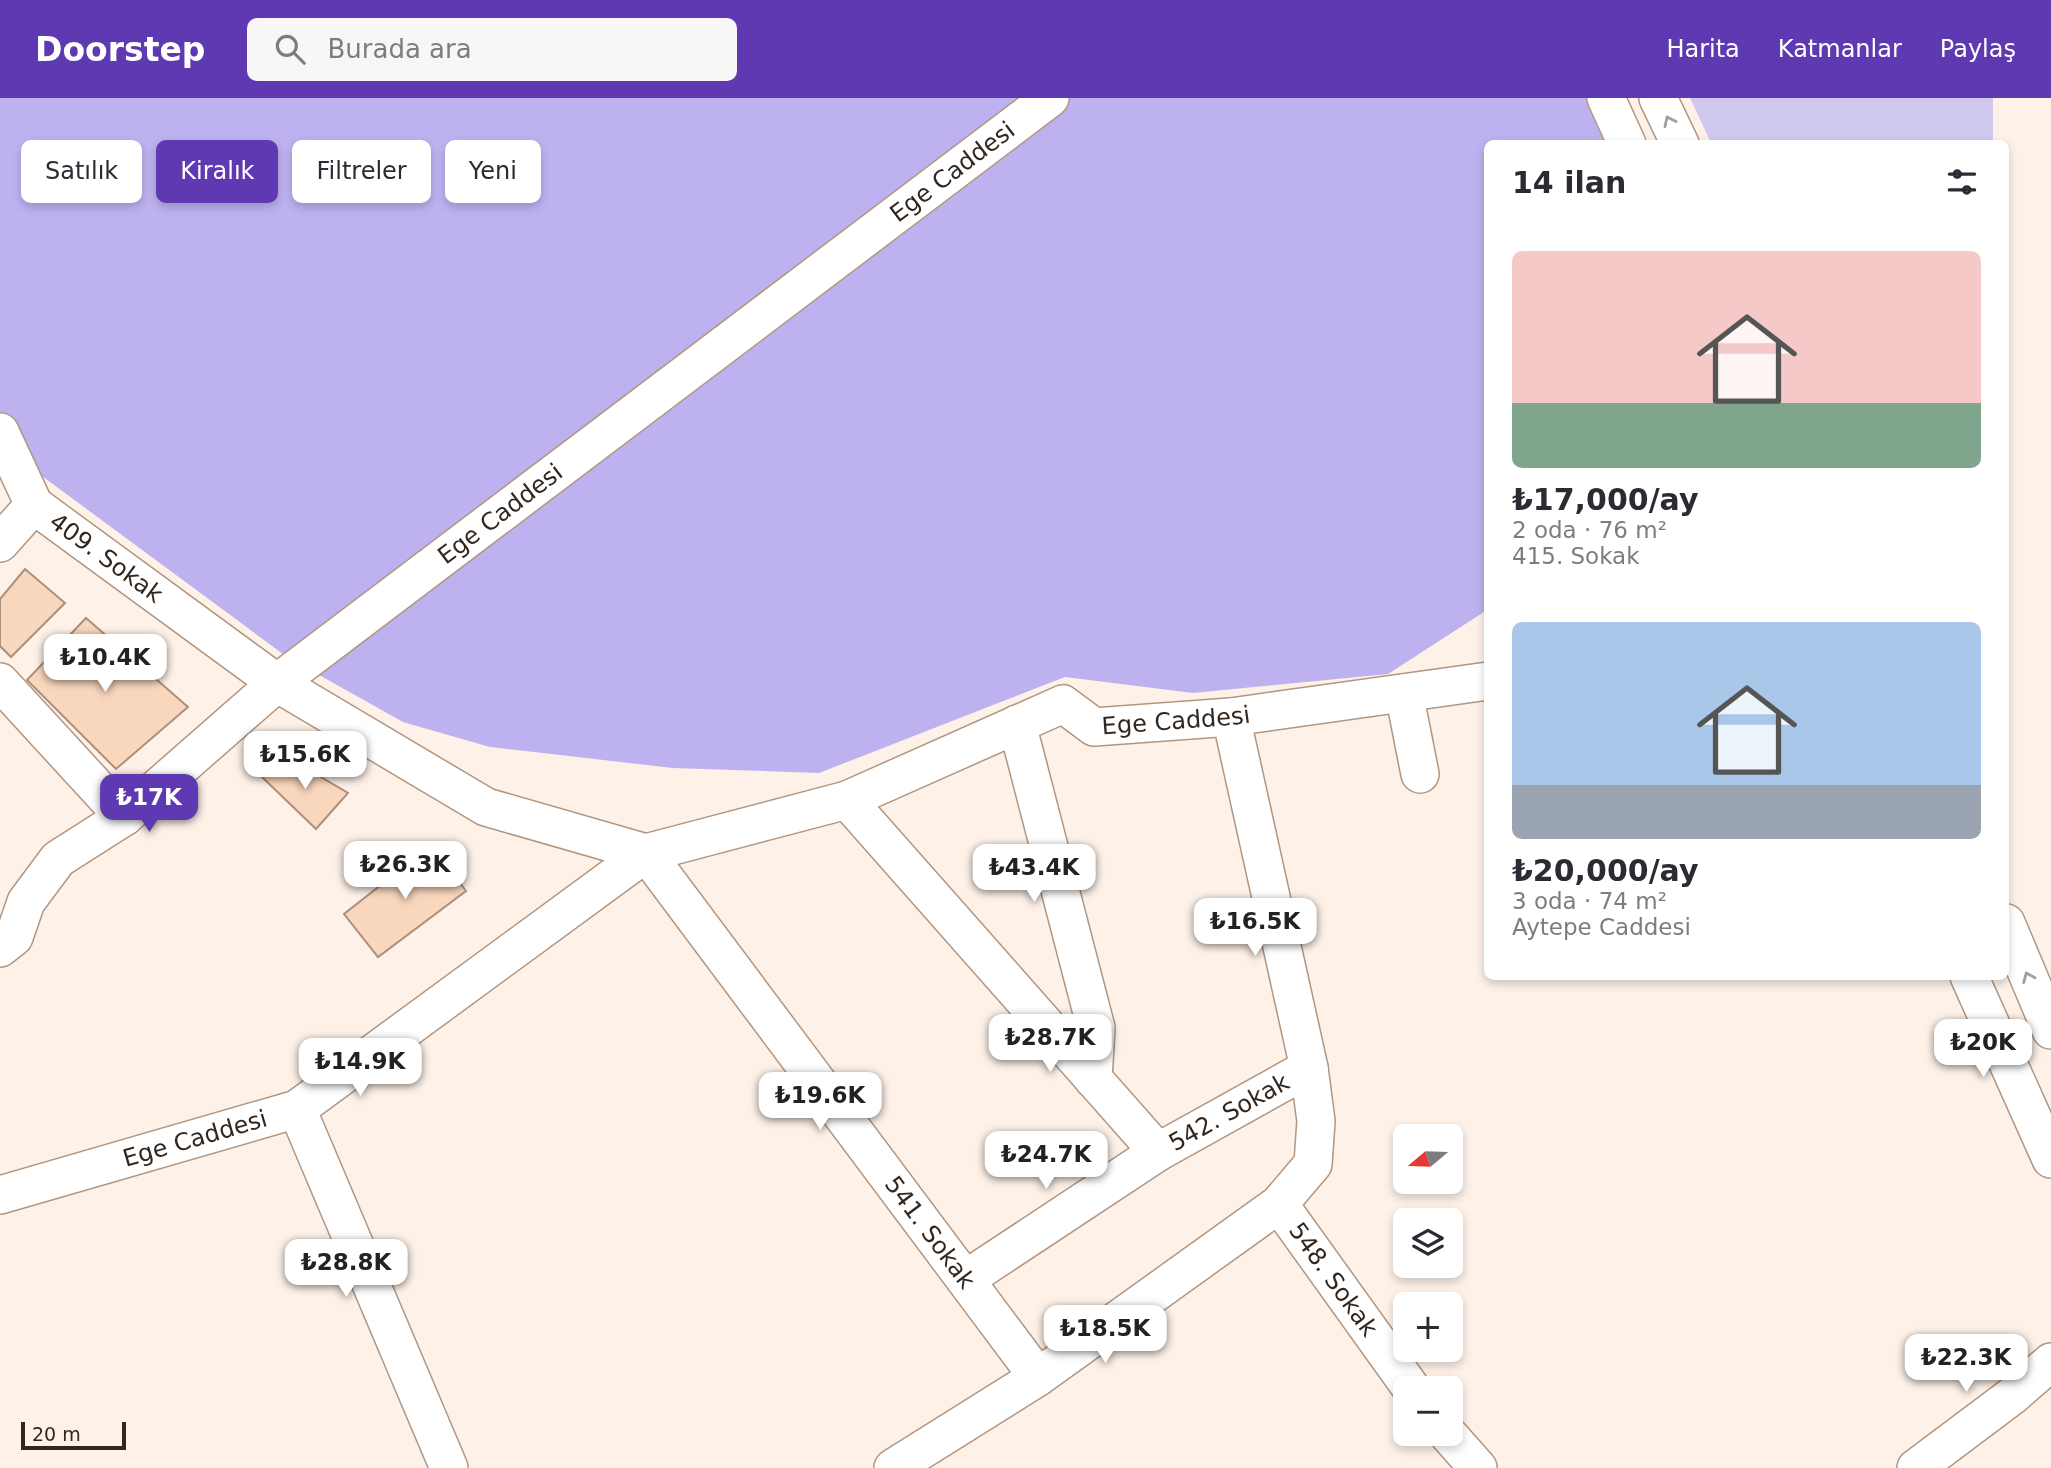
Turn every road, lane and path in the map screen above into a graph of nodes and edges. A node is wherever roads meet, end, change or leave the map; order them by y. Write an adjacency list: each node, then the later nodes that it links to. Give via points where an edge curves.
1 (1050, 98): 11 (street, Ege Caddesi)
2 (1606, 98): 4 (street)
3 (1658, 98): 5 (street, one-way to 3)
4 (1626, 140)
5 (1678, 140)
6 (0, 432): 7 (street, 409. Sokak)
7 (34, 505): 8 (street); 11 (street, 409. Sokak)
8 (0, 543)
9 (0, 682): 17 (street)
10 (1484, 682): 12 (street, Ege Caddesi)
11 (277, 683): 17 (street, Ege Caddesi); 18 (street, via 486,807)
12 (1404, 693): 13 (street, Ege Caddesi); 15 (street)
13 (1231, 717): 14 (street, Ege Caddesi, via 1094,727 1063,704); 23 (street)
14 (1017, 724): 16 (street, Ege Caddesi); 24 (street, via 1096,1028)
15 (1420, 774)
16 (847, 800): 18 (street, Ege Caddesi); 24 (street, 542. Sokak)
17 (124, 817): 20 (street, Ege Caddesi, via 58,859 26,902 14,937)
18 (646, 852): 25 (street, Ege Caddesi); 30 (street, 541. Sokak)
19 (2009, 930): 22 (street, one-way to 19)
20 (0, 948)
21 (1971, 980): 27 (street)
22 (2051, 1030)
23 (1309, 1068): 26 (street, 542. Sokak); 29 (street, via 1316,1121 1313,1164)
24 (1093, 1079): 26 (street, 542. Sokak)
25 (297, 1109): 28 (street, Ege Caddesi); 35 (street)
26 (1158, 1152): 30 (street)
27 (2051, 1159)
28 (0, 1195)
29 (1279, 1204): 32 (street, 548. Sokak); 33 (street)
30 (966, 1279): 33 (street, 541. Sokak)
31 (2051, 1362): 38 (street)
32 (1402, 1376)
33 (1038, 1377): 36 (street)
34 (1459, 1446): 37 (street)
35 (449, 1468)
36 (892, 1468)
37 (1478, 1468)
38 (1916, 1468)

